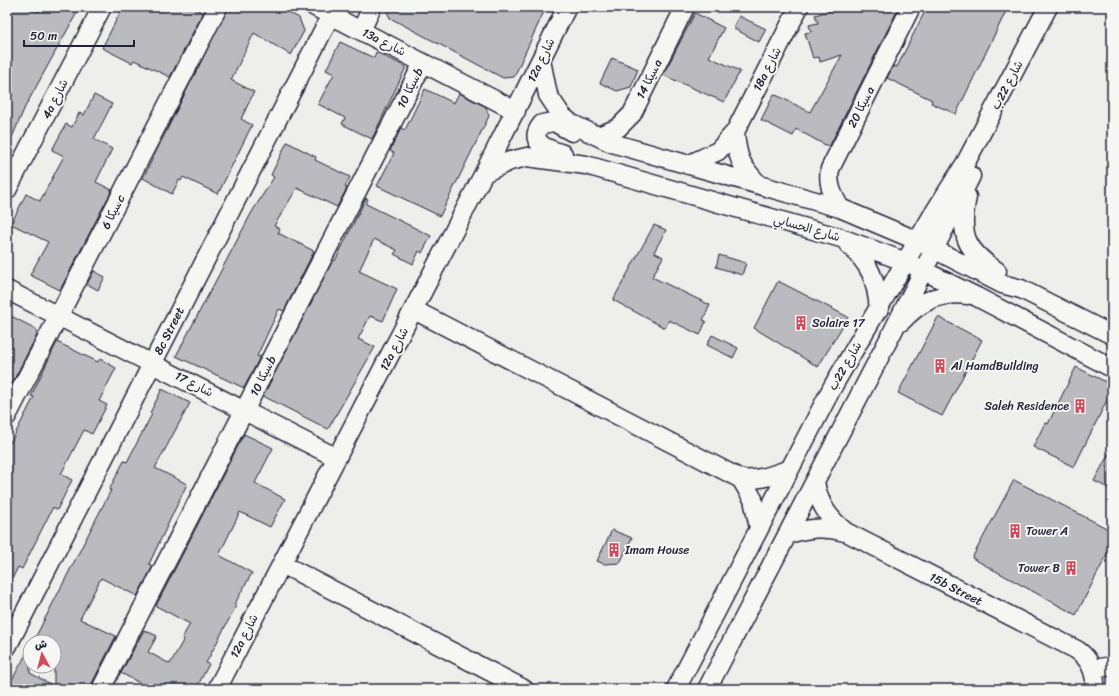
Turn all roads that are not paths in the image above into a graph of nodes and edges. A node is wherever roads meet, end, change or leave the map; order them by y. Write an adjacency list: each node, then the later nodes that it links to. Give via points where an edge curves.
1 (102, 7): 23 (street, 4a شارع)
2 (218, 7): 34 (street, سيكا 6c)
3 (315, 7): 11 (street, 13a شارع)
4 (372, 7): 12 (street)
5 (567, 7): 13 (street, 12a شارع)
6 (685, 7): 17 (street, سيكا 14a, via 632,114)
7 (799, 7): 16 (street, 18a شارع)
8 (911, 7): 24 (street, سيكا 20a, via 830,169 830,190)
9 (1048, 7): 26 (street, شارع 22ب, via 966,162)
10 (1061, 7): 21 (street, شارع 22ب)
11 (331, 15): 12 (street, 13a شارع); 37 (street, 8c Street)
12 (361, 30): 14 (street, 13a شارع)
13 (541, 60): 15 (street, 12a شارع); 17 (street, via 545,83 554,106 572,124)
14 (423, 63): 15 (street, 13a شارع); 39 (street, سيكا 10b)
15 (516, 111): 20 (street, 12a شارع)
16 (735, 132): 19 (street, 18a شارع, via 718,151); 22 (street, via 741,165)
17 (605, 140): 18 (street, via 583,138 554,122 542,124 536,135 541,145); 19 (street)
18 (586, 165): 20 (street, شارع الحسابي, via 527,157 510,161); 25 (street, شارع الحسابي)
19 (688, 165): 22 (street)
20 (484, 173): 33 (street, 12a شارع)
21 (971, 177): 26 (street, شارع 22ب); 29 (street, via 962,223 965,238 980,260)
22 (758, 185): 24 (street)
23 (7, 190)
24 (840, 208): 26 (street)
25 (841, 238): 27 (street, شارع الحسابي); 32 (street, via 859,253 872,272)
26 (926, 245): 27 (street, شارع 22ب); 28 (street, شارع 22ب); 29 (street, via 1002,284)
27 (906, 262): 28 (street, شارع الحسابي); 32 (street, شارع 22ب)
28 (923, 270): 31 (street, شارع الحسابي); 35 (street, شارع 22ب)
29 (1021, 289): 36 (street)
30 (7, 290): 34 (street, شارع 17)
31 (977, 297): 35 (street, via 940,295 914,309); 38 (street, شارع الحسابي)
32 (879, 309): 42 (street, شارع 22ب, via 833,386)
33 (414, 310): 41 (street, 12a شارع); 43 (street)
34 (59, 317): 37 (street, شارع 17); 40 (street, سيكا 6c)
35 (893, 330): 44 (street, شارع 22ب)
36 (1112, 335)
37 (153, 364): 39 (street, شارع 17); 50 (street, 8c Street)
38 (1112, 368)
39 (245, 410): 41 (street, شارع 17); 53 (street, سيكا 10b)
40 (7, 416)
41 (337, 458): 48 (street, 12a شارع)
42 (790, 470): 43 (street, via 765,478); 45 (street, شارع 22ب)
43 (741, 479): 45 (street, via 753,499)
44 (815, 482): 46 (street, 15b Street, via 824,511); 47 (street, شارع 22ب)
45 (759, 528): 56 (street, شارع 22ب)
46 (846, 532): 47 (street, 15b Street, via 816,528); 49 (street, 15b Street)
47 (786, 535): 57 (street, شارع 22ب)
48 (282, 564): 54 (street, 12a شارع); 55 (street)
49 (1065, 645): 52 (street, 15b Street, via 1082,653); 58 (street, 15b Street, via 1081,669)
50 (7, 647)
51 (1112, 666): 52 (street)
52 (1093, 669): 59 (street, 15b Street)
53 (101, 689)
54 (217, 689)
55 (524, 689)
56 (676, 689)
57 (707, 689)
58 (1085, 689)
59 (1095, 689)

